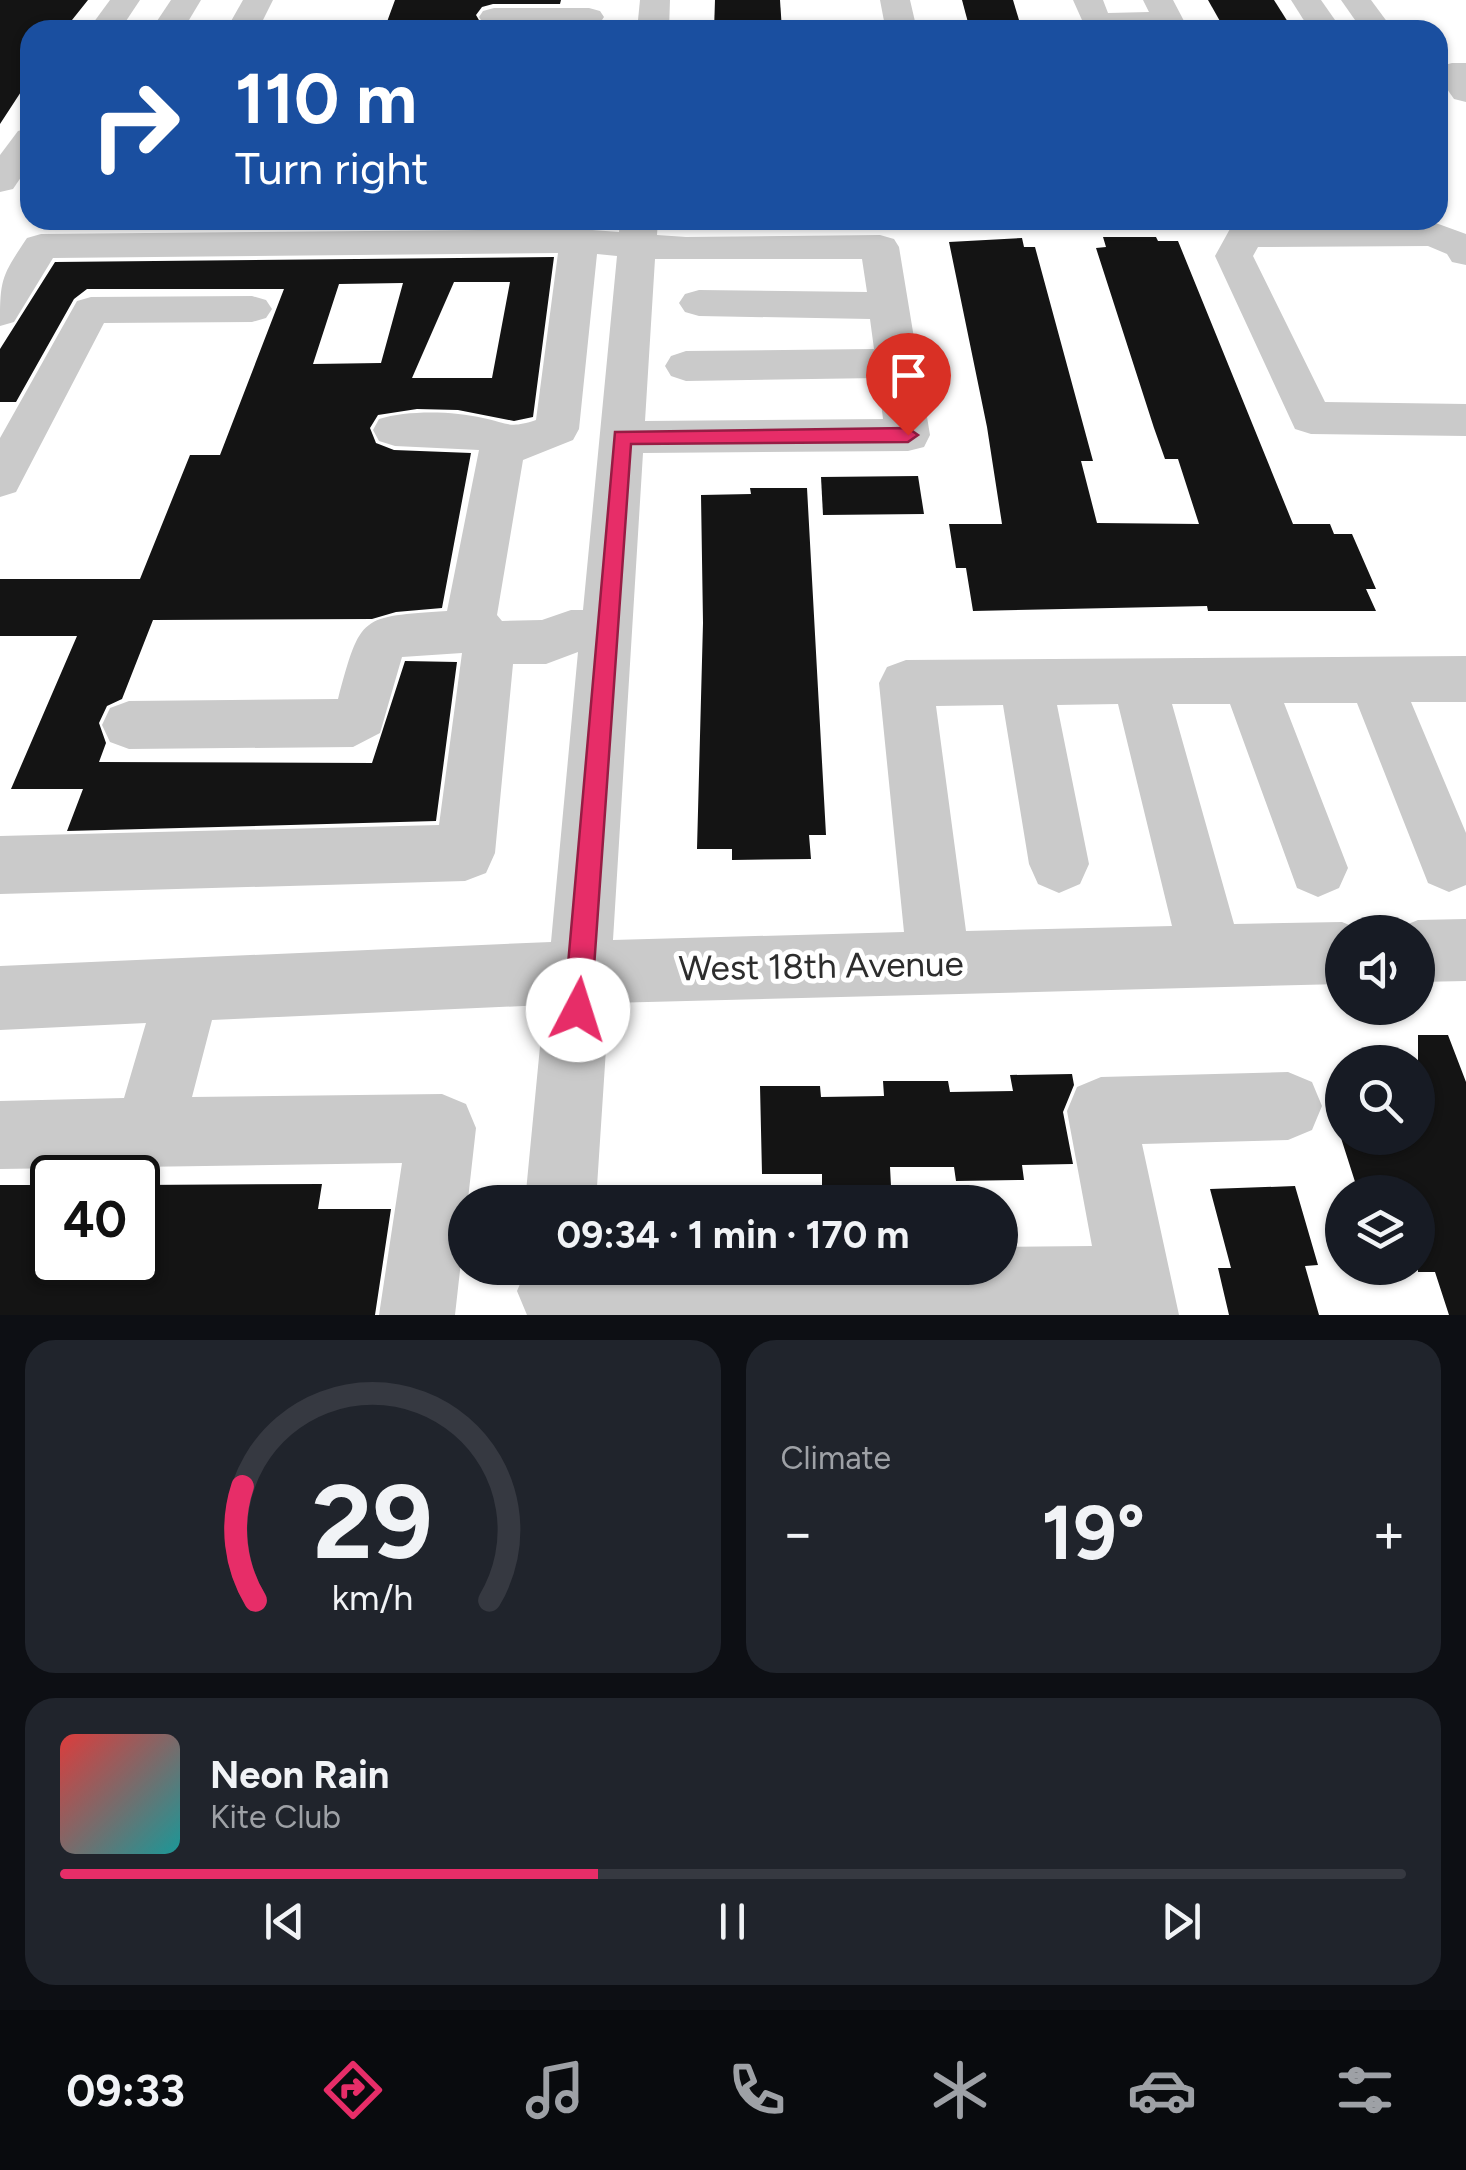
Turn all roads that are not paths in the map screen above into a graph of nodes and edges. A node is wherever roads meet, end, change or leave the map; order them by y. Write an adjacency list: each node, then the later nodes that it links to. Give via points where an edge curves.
1 (494, 17): 2 (street)
2 (595, 19)
3 (1466, 73): 4 (street, via 1452,73)
4 (1466, 92)
5 (20, 152): 6 (street)
6 (0, 181)
7 (611, 253): 10 (street, via 880,247); 12 (street, via 41,246); 17 (street); 18 (street, via 557,429)
8 (1466, 253): 15 (street, via 1433,234 1244,234 1234,256 1312,418)
9 (699, 304): 10 (street)
10 (889, 306): 13 (street)
11 (252, 309): 19 (street, via 91,310)
12 (0, 313)
13 (897, 363): 14 (street); 17 (street, via 908,435)
14 (686, 366)
15 (1466, 420)
16 (395, 430): 18 (street, via 480,433)
17 (622, 437): 21 (street)
18 (515, 445): 20 (street, via 502,450)
19 (0, 480)
20 (480, 631): 21 (street, via 546,642); 27 (street, via 388,637 379,644 361,716 353,723); 31 (street, via 465,853)
21 (589, 631): 37 (street)
22 (1466, 679): 24 (street)
23 (1248, 680): 24 (street); 25 (street); 30 (street)
24 (1375, 680): 28 (street)
25 (1139, 681): 26 (street); 35 (street)
26 (1026, 682): 29 (street); 36 (street, via 906,682)
27 (129, 725)
28 (1449, 862)
29 (1059, 864)
30 (1318, 868)
31 (3, 873)
32 (1466, 950): 33 (street)
33 (1435, 951)
34 (1325, 953): 35 (street, West 18th Avenue)
35 (1211, 956): 36 (street, West 18th Avenue)
36 (939, 963): 37 (street, West 18th Avenue)
37 (581, 972): 38 (street, West 18th Avenue); 43 (street)
38 (188, 989): 39 (street, West 18th Avenue); 41 (street)
39 (0, 998)
40 (1288, 1106): 46 (street, via 1101,1110)
41 (148, 1132): 42 (street); 47 (street, via 442,1128)
42 (0, 1134)
43 (562, 1185)
44 (554, 1291): 45 (street)
45 (867, 1299): 46 (street)
46 (1139, 1299)
47 (416, 1315)

